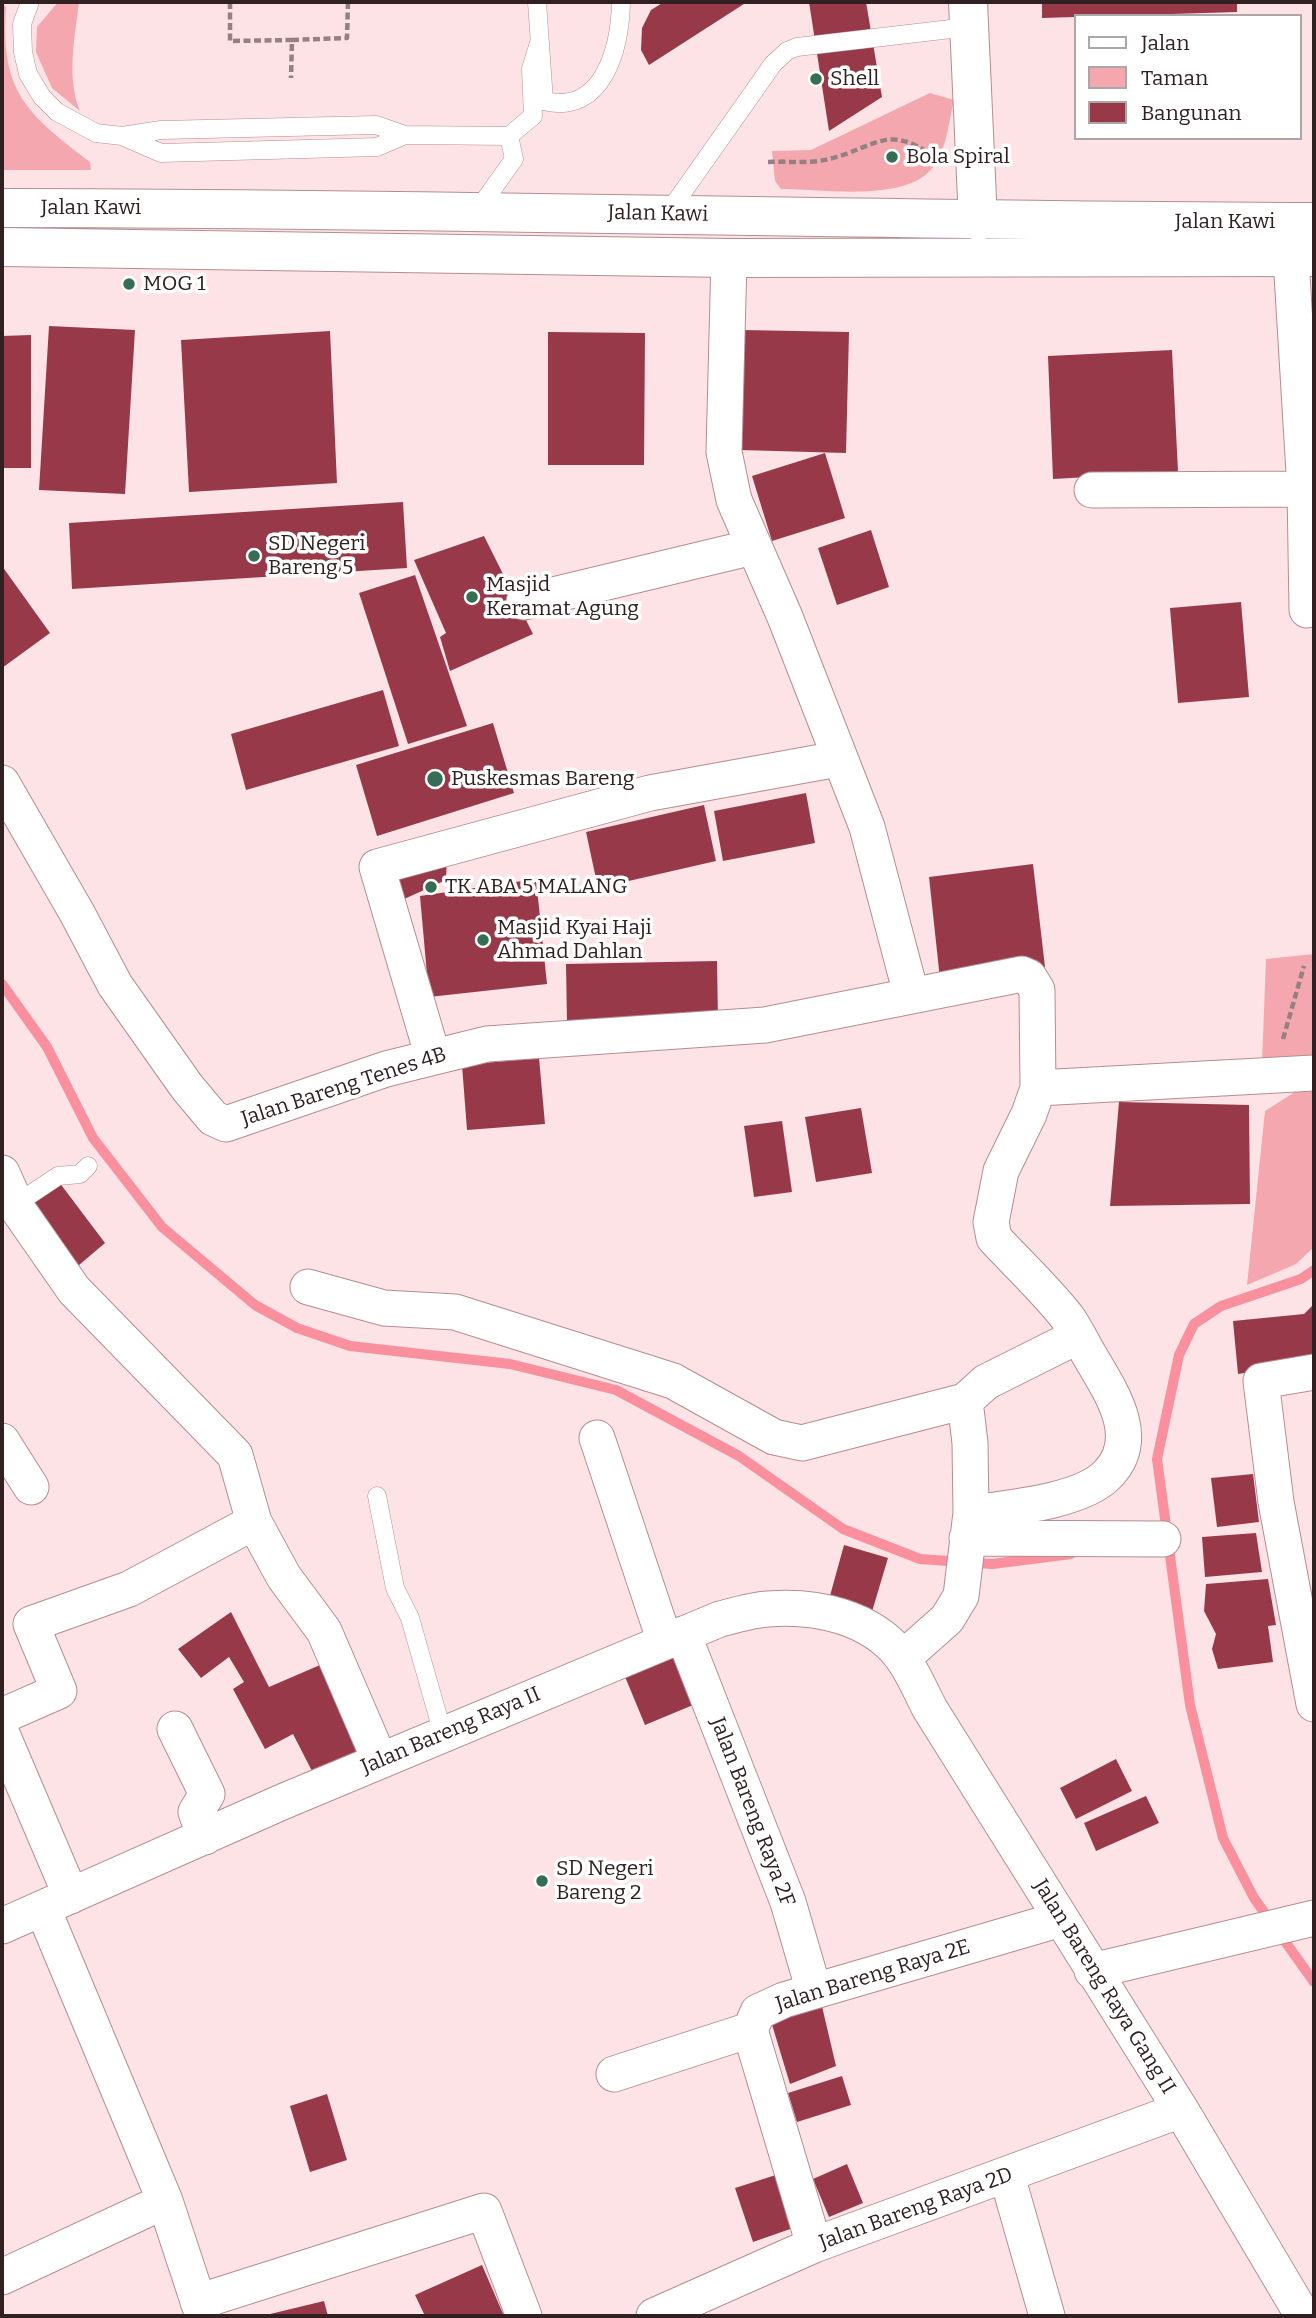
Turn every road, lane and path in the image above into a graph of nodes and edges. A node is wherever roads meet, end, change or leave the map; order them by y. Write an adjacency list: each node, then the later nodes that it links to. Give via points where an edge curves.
1 (30, 2): 10 (lane, via 22,24 23,52 28,74 42,97 71,121 96,133 122,136 161,153 377,147 405,135)
2 (230, 2): 7 (path, via 230,41)
3 (348, 2): 7 (path, via 348,38)
4 (537, 2): 8 (lane)
5 (621, 2): 8 (lane, via 620,24 601,82 581,100 563,106 544,102)
6 (968, 14): 15 (lane, via 787,51 773,64); 16 (main road)
7 (292, 40): 9 (path)
8 (540, 43): 10 (lane, via 531,69 533,116)
9 (291, 78)
10 (509, 136): 14 (lane, via 514,159)
11 (768, 162): 12 (path, via 828,160 886,139 906,141)
12 (943, 164)
13 (2, 208): 14 (main road, Jalan Kawi)
14 (477, 211): 15 (main road, Jalan Kawi)
15 (668, 213): 16 (main road, Jalan Kawi)
16 (978, 221): 17 (main road, Jalan Kawi)
17 (1314, 222)
18 (2, 247): 19 (main road, Jalan Kawi)
19 (729, 258): 20 (main road, Jalan Kawi); 23 (street, via 724,453 734,500)
20 (1303, 258): 21 (street)
21 (1305, 489): 22 (street); 25 (street)
22 (1091, 490)
23 (753, 547): 24 (street); 26 (street, via 785,617)
24 (524, 602)
25 (1307, 610)
26 (838, 759): 29 (street, via 867,827); 30 (street, via 650,793 377,867)
27 (2, 783): 30 (street, Jalan Bareng Tenes 4B, via 115,985 187,1087 220,1123)
28 (1304, 966): 32 (path, via 1284,1030)
29 (911, 994): 30 (street, Jalan Bareng Tenes 4B, via 765,1025 487,1044); 33 (street, Jalan Bareng Tenes 4B, via 1022,974 1030,977 1037,990)
30 (433, 1056)
31 (1314, 1073): 32 (street)
32 (1280, 1074): 33 (street)
33 (1038, 1088): 37 (street, via 1001,1171 991,1222 994,1238 1052,1299)
34 (88, 1166): 35 (lane, via 80,1174 58,1176)
35 (10, 1203): 44 (street, via 74,1290 235,1455)
36 (308, 1287): 39 (street, via 384,1308 455,1312 673,1381 774,1437 802,1443)
37 (1078, 1336): 39 (street, via 986,1382); 45 (street, via 1121,1416 1124,1441 1118,1460 1108,1475 1075,1492 1019,1506)
38 (1314, 1372): 49 (street, via 1261,1381 1276,1502)
39 (965, 1401): 45 (street, via 970,1443)
40 (597, 1438): 47 (street, Jalan Bareng Raya 2F)
41 (2, 1441): 42 (street)
42 (31, 1488)
43 (377, 1496): 53 (lane, via 395,1588 411,1618)
44 (254, 1522): 50 (street, via 129,1589 31,1624 59,1691); 54 (street, via 284,1577 324,1631)
45 (968, 1533): 46 (street); 48 (street, via 961,1596 947,1619)
46 (1163, 1539)
47 (674, 1638): 48 (street, Jalan Bareng Raya II, via 720,1619 756,1611 802,1609 846,1617 885,1638); 53 (street, Jalan Bareng Raya II); 61 (street, Jalan Bareng Raya 2F, via 788,1902)
48 (903, 1658): 57 (street, Jalan Bareng Raya Gang II)
49 (1314, 1704)
50 (2, 1716)
51 (175, 1729): 55 (street, via 207,1794 196,1812)
52 (2, 1734): 56 (street)
53 (443, 1734): 54 (street, Jalan Bareng Raya II)
54 (380, 1760): 55 (street, Jalan Bareng Raya II)
55 (205, 1837): 56 (street, Jalan Bareng Raya II)
56 (57, 1903): 59 (street, Jalan Bareng Raya II); 66 (street)
57 (1061, 1919): 60 (street, Jalan Bareng Raya Gang II); 61 (street, Jalan Bareng Raya 2E)
58 (1304, 1920): 60 (street)
59 (2, 1926)
60 (1093, 1971): 64 (street, Jalan Bareng Raya Gang II)
61 (814, 1991): 62 (street, Jalan Bareng Raya 2E, via 758,2012)
62 (750, 2030): 63 (street); 67 (street)
63 (614, 2074)
64 (1181, 2110): 65 (street, Jalan Bareng Raya 2D); 73 (street, Jalan Bareng Raya Gang II)
65 (1007, 2176): 67 (street, Jalan Bareng Raya 2D); 72 (street)
66 (165, 2202): 68 (street); 69 (street)
67 (814, 2245): 71 (street, Jalan Bareng Raya 2D)
68 (2, 2277)
69 (201, 2309): 70 (street, via 484,2211)
70 (524, 2316)
71 (654, 2316)
72 (1047, 2316)
73 (1303, 2316)

